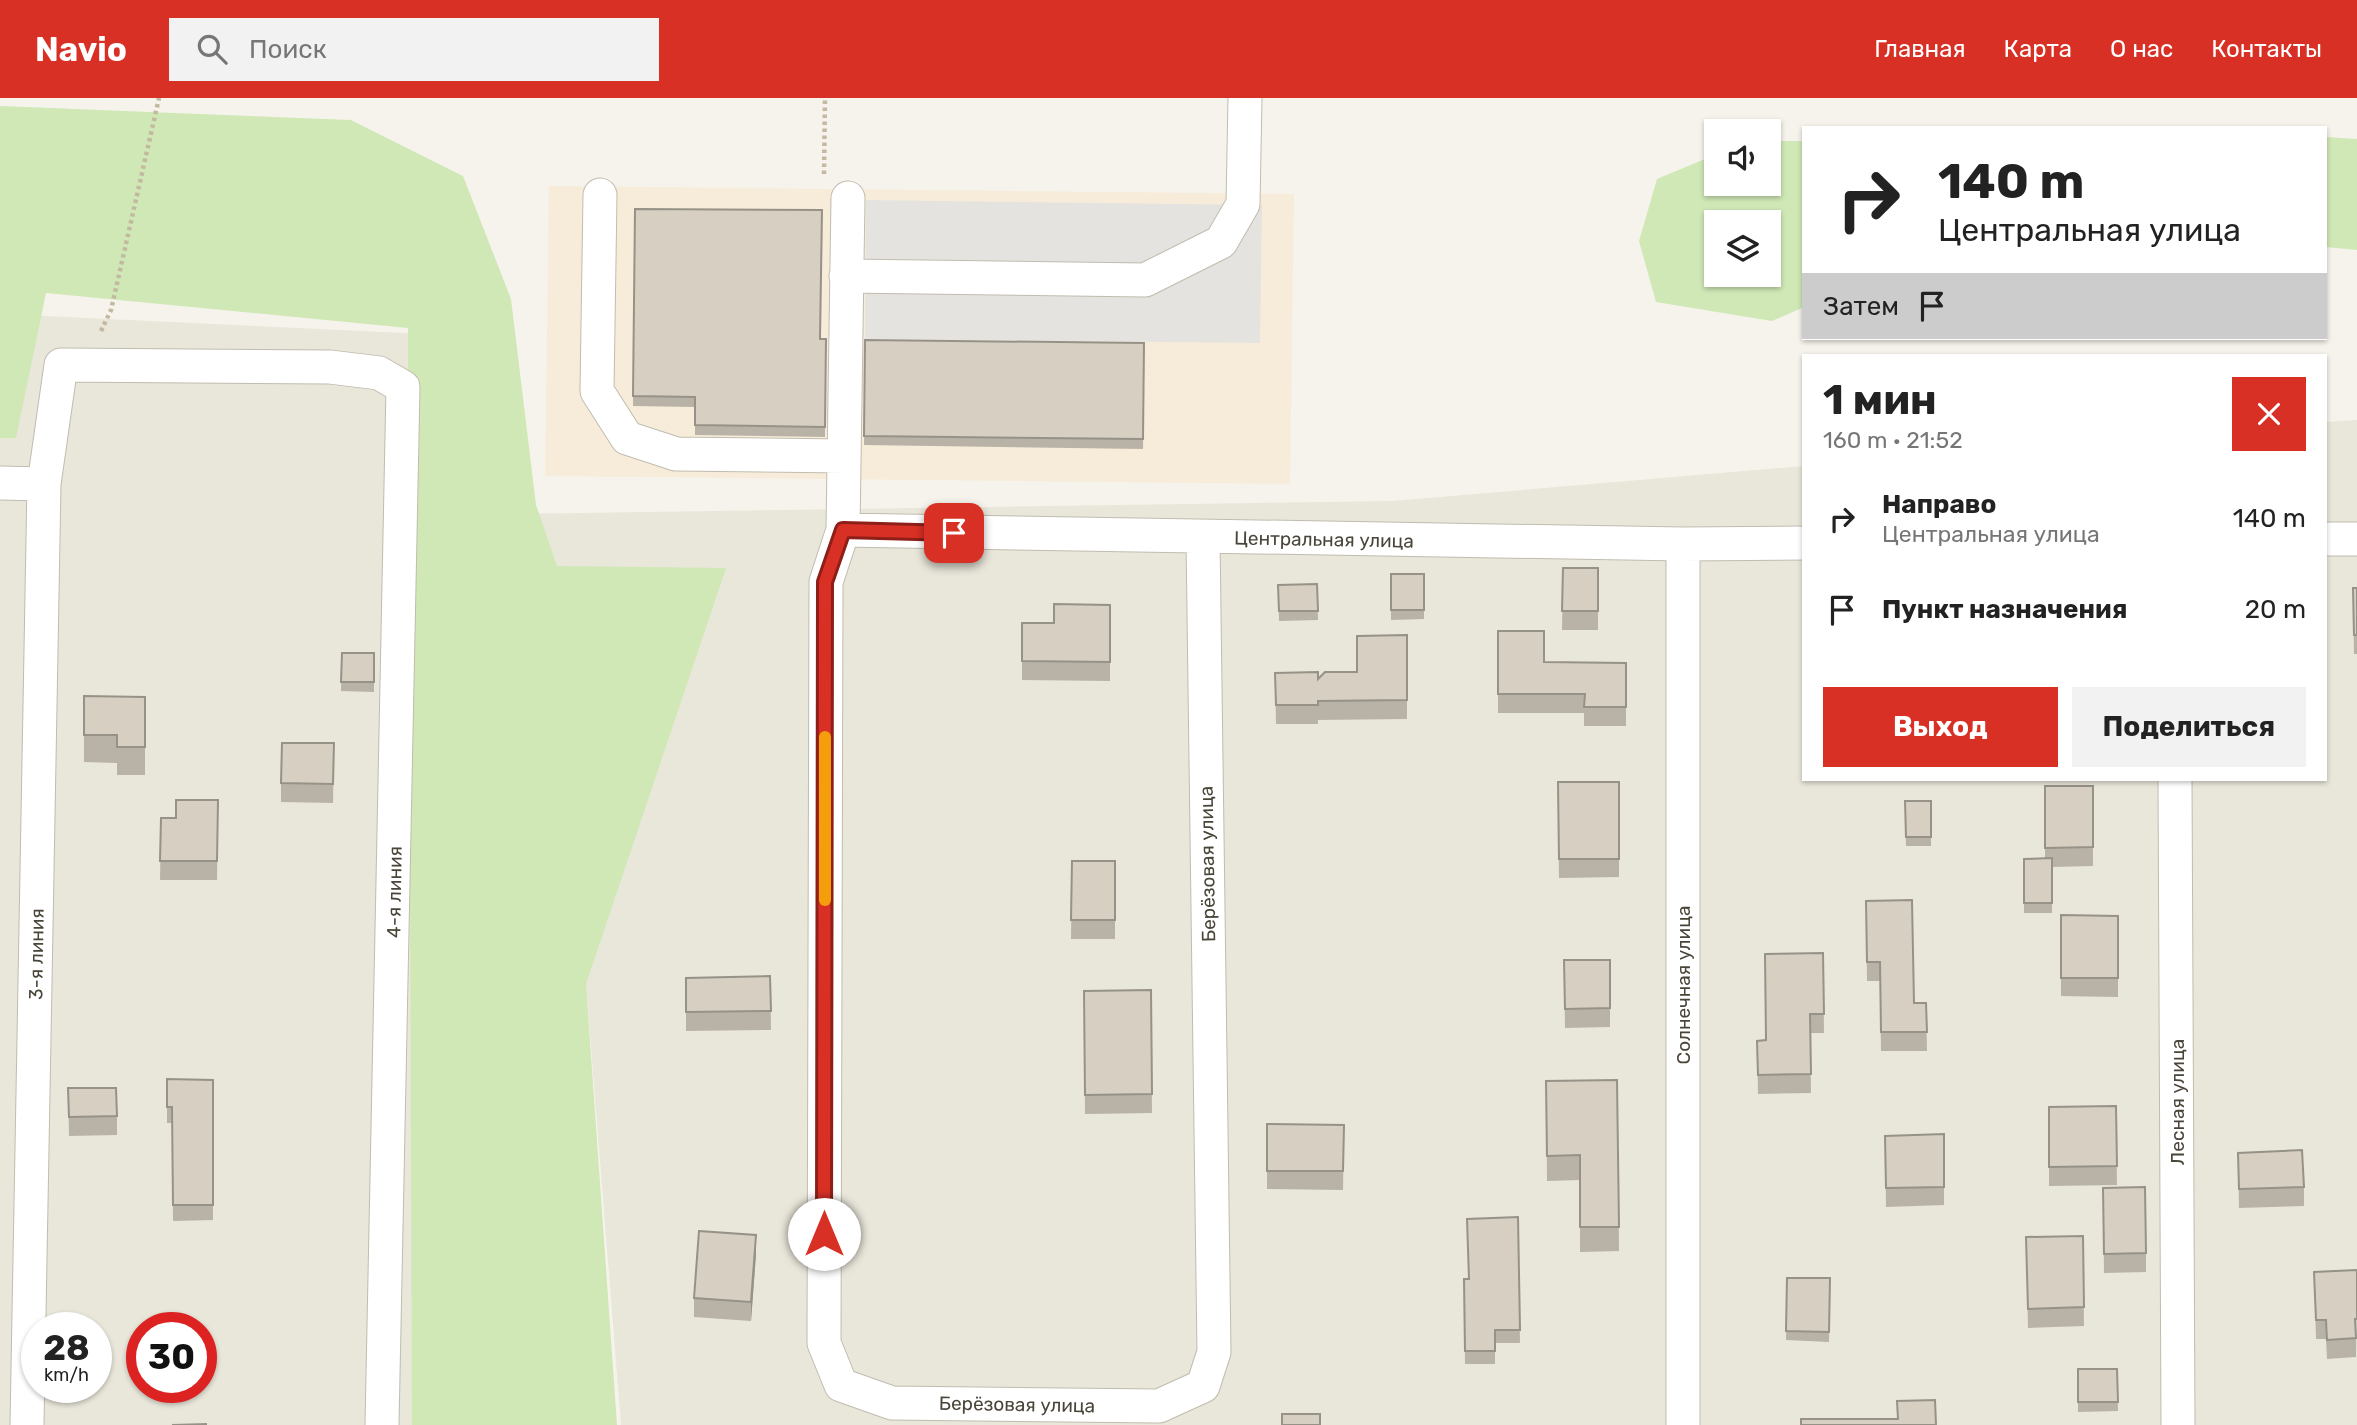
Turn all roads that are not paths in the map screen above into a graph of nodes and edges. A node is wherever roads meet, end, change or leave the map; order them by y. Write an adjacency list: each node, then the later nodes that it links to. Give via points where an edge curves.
1 (1245, 98): 4 (street, via 1243,204 1222,242 1145,280)
2 (600, 195): 6 (street, via 597,391 627,438 676,454)
3 (848, 198): 4 (street, Берёзовая улица)
4 (846, 276): 6 (street, Берёзовая улица)
5 (84, 365): 8 (street, 3-я линия, via 61,365); 17 (street, 4-я линия, via 330,367 379,373 403,387)
6 (844, 456): 9 (street, Берёзовая улица)
7 (0, 483): 8 (street)
8 (44, 484): 16 (street, 3-я линия)
9 (843, 530): 10 (street, Центральная улица); 10 (street, Берёзовая улица, via 825,582 824,1343 841,1385 892,1403 1158,1406 1203,1386 1214,1352)
10 (1203, 538): 14 (street, Центральная улица)
11 (2327, 540): 12 (street)
12 (2357, 540)
13 (1802, 543): 14 (street, Центральная улица)
14 (1683, 544): 18 (street, Солнечная улица)
15 (2175, 781): 19 (street, Лесная улица)
16 (27, 1425)
17 (382, 1425)
18 (1683, 1425)
19 (2179, 1425)

